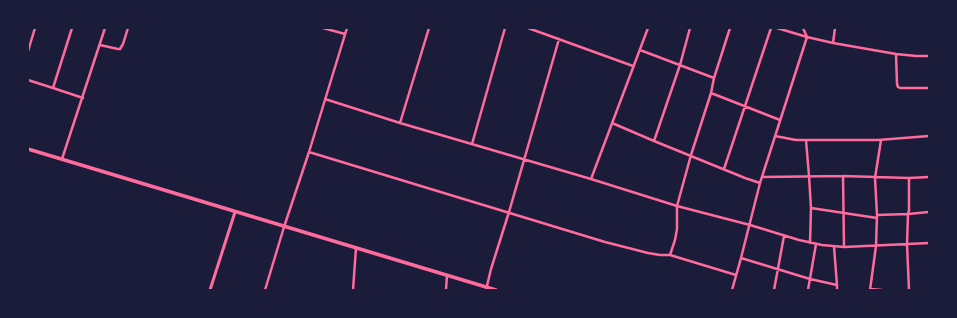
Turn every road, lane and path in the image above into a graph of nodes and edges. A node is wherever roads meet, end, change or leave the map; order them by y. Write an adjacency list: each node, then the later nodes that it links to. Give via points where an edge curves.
1 (35, 28): 23 (street)
2 (72, 28): 30 (street)
3 (105, 28): 21 (street)
4 (128, 28): 21 (street, via 120,49)
5 (324, 28): 17 (street)
6 (347, 28): 17 (street)
7 (429, 28): 37 (street)
8 (505, 28): 44 (street)
9 (528, 28): 19 (street)
10 (648, 28): 22 (street)
11 (690, 28): 26 (street)
12 (730, 28): 28 (street)
13 (771, 28): 35 (street)
14 (777, 28): 18 (street)
15 (803, 28): 18 (street)
16 (835, 28): 20 (street)
17 (345, 34): 34 (street)
18 (807, 37): 20 (street); 36 (street)
19 (559, 39): 27 (street); 48 (street)
20 (833, 43): 24 (street)
21 (100, 45): 33 (street)
22 (640, 50): 26 (street); 27 (street)
23 (28, 51)
24 (896, 54): 25 (street); 31 (street, via 898,87)
25 (929, 56)
26 (680, 65): 28 (street); 41 (street)
27 (633, 66): 38 (street)
28 (714, 78): 32 (street)
29 (28, 80): 30 (street)
30 (53, 88): 33 (street)
31 (929, 88)
32 (711, 93): 35 (street); 47 (street)
33 (83, 98): 49 (street)
34 (325, 98): 37 (street); 46 (street)
35 (745, 106): 36 (street); 50 (street)
36 (780, 120): 39 (street)
37 (400, 123): 44 (street)
38 (612, 123): 41 (street); 57 (street)
39 (776, 136): 42 (street); 53 (street)
40 (929, 136): 43 (street)
41 (654, 140): 47 (street)
42 (806, 140): 43 (street); 51 (street)
43 (881, 140): 55 (street)
44 (472, 144): 48 (street)
45 (28, 150): 49 (main road)
46 (308, 152): 62 (street); 68 (street)
47 (691, 155): 50 (street); 59 (street)
48 (524, 159): 57 (street); 62 (street)
49 (62, 160): 61 (main road)
50 (724, 169): 58 (street)
51 (810, 176): 52 (street); 53 (street); 60 (street)
52 (843, 176): 55 (street); 63 (street)
53 (762, 177): 58 (street)
54 (929, 177): 56 (street)
55 (875, 178): 56 (street); 66 (street)
56 (909, 178): 65 (street)
57 (591, 179): 59 (street)
58 (760, 183): 67 (street)
59 (677, 206): 67 (street); 78 (street, via 677,229)
60 (811, 208): 63 (street); 70 (street)
61 (235, 212): 68 (main road); 86 (street)
62 (509, 212): 78 (street, via 648,254); 85 (street)
63 (844, 212): 66 (street); 76 (street)
64 (929, 212): 65 (street)
65 (908, 214): 66 (street); 73 (street)
66 (877, 216): 75 (street)
67 (750, 225): 69 (street); 79 (street)
68 (284, 226): 77 (main road); 87 (street)
69 (784, 236): 70 (street); 80 (street)
70 (810, 243): 72 (street)
71 (929, 243): 73 (street)
72 (816, 244): 74 (street); 83 (street)
73 (907, 244): 75 (street); 97 (street)
74 (834, 246): 76 (street); 84 (street)
75 (876, 246): 76 (street); 95 (street)
76 (844, 247)
77 (356, 248): 81 (main road); 88 (street)
78 (670, 255): 82 (street)
79 (741, 258): 80 (street); 82 (street)
80 (778, 269): 83 (street); 92 (street)
81 (447, 275): 85 (main road); 89 (street)
82 (736, 275): 91 (street)
83 (810, 279): 84 (street); 93 (street)
84 (837, 285): 94 (street)
85 (486, 288): 90 (main road)
86 (210, 290)
87 (265, 290)
88 (353, 290)
89 (446, 290)
90 (496, 290)
91 (732, 290)
92 (774, 290)
93 (808, 290)
94 (837, 290)
95 (870, 290): 96 (street)
96 (882, 290)
97 (909, 290)

